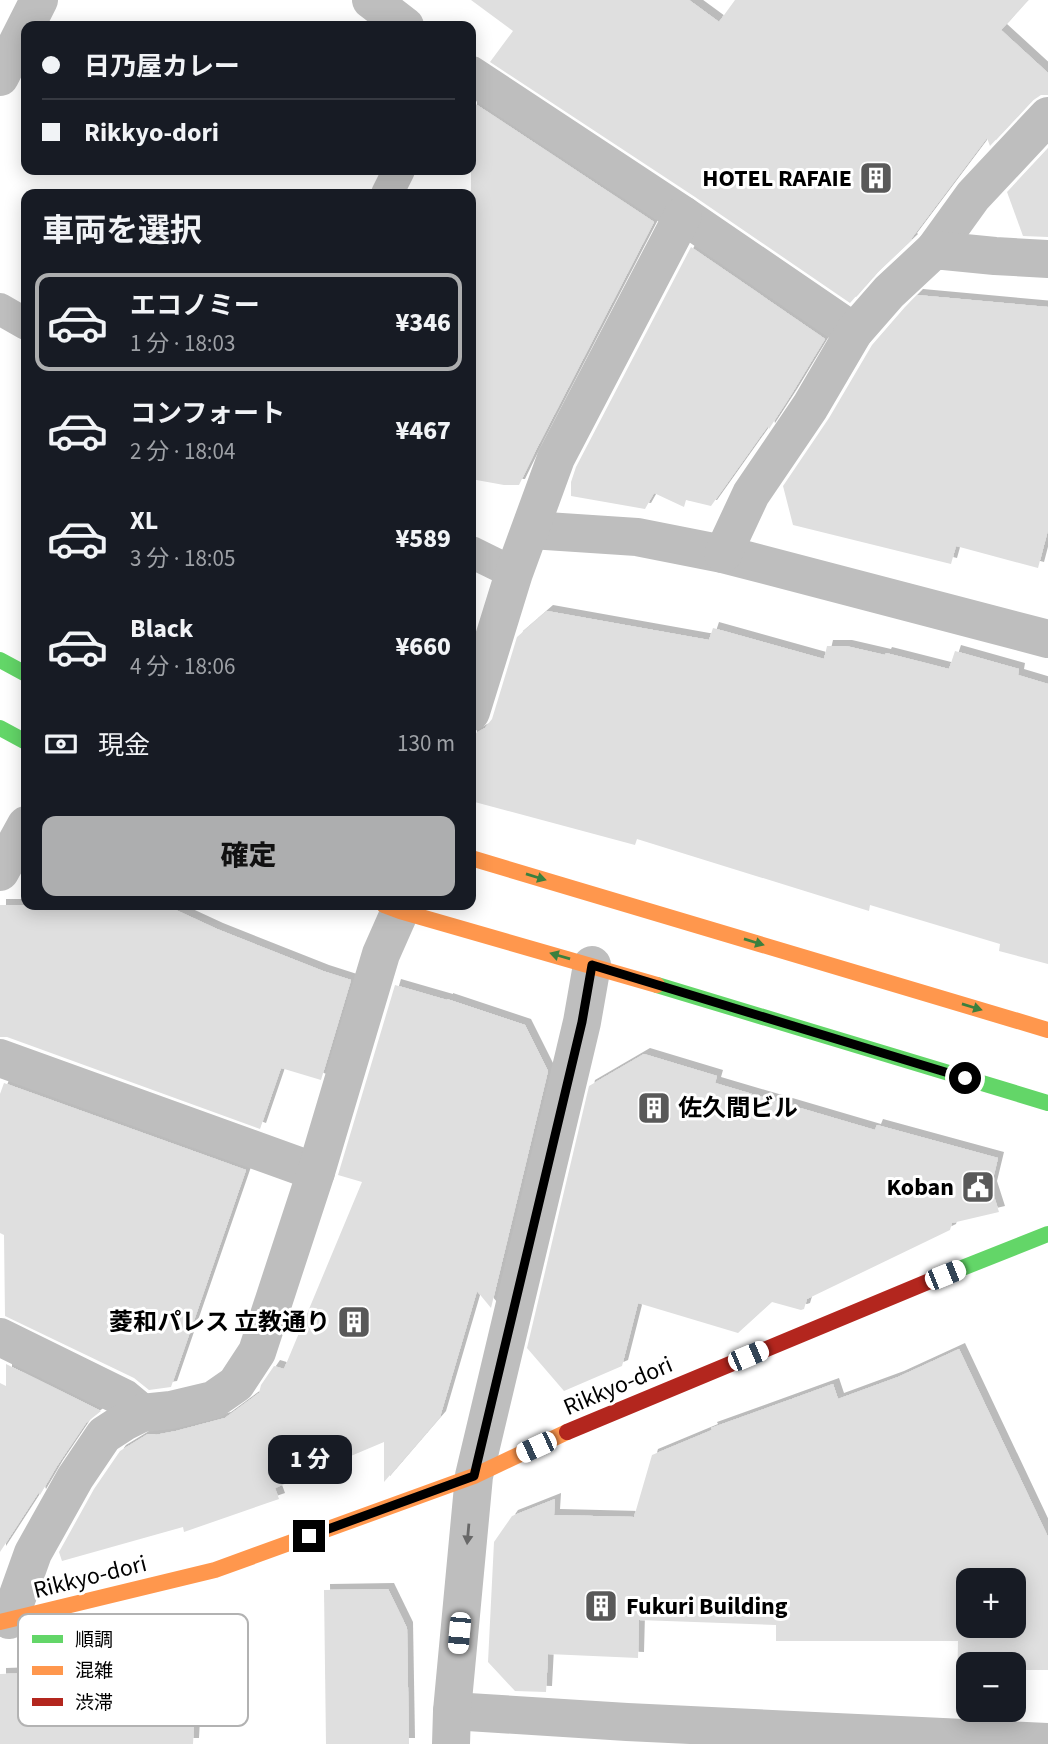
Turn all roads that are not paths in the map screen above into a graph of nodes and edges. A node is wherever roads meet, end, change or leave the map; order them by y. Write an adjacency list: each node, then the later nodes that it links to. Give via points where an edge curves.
1 (38, 0): 3 (street)
2 (371, 0): 4 (street)
3 (28, 21)
4 (398, 21)
5 (21, 34): 6 (street)
6 (0, 77)
7 (476, 78): 9 (street)
8 (1048, 116): 10 (street, via 973,196)
9 (683, 215): 14 (street); 15 (street, via 556,458)
10 (934, 250): 11 (street); 14 (street)
11 (1048, 259)
12 (0, 309): 13 (lane)
13 (21, 321)
14 (854, 332): 17 (street, via 751,494)
15 (531, 530): 17 (street, via 636,537); 18 (street)
16 (476, 554): 18 (lane)
17 (723, 554): 19 (street)
18 (514, 573): 22 (street)
19 (1048, 639)
20 (0, 660): 21 (street)
21 (21, 671)
22 (476, 696)
23 (0, 728): 24 (street)
24 (21, 739)
25 (21, 834): 27 (street)
26 (476, 859): 31 (street, one-way to 31)
27 (0, 872)
28 (392, 910): 34 (street)
29 (399, 910): 30 (street, one-way to 29)
30 (592, 965): 33 (street); 38 (street)
31 (1048, 1030)
32 (0, 1058): 34 (street)
33 (1048, 1103)
34 (316, 1172): 37 (street, via 257,1352 236,1384 213,1400)
35 (1048, 1234): 38 (street, Rikkyo-dori, via 592,1421)
36 (0, 1337): 37 (street, via 124,1398)
37 (142, 1413): 40 (street, via 104,1436 75,1478 33,1553)
38 (474, 1476): 39 (street, Rikkyo-dori, via 215,1570); 41 (street, one-way to 41)
39 (34, 1614)
40 (5, 1621)
41 (451, 1728): 42 (street, via 627,1722)
42 (1048, 1742)

